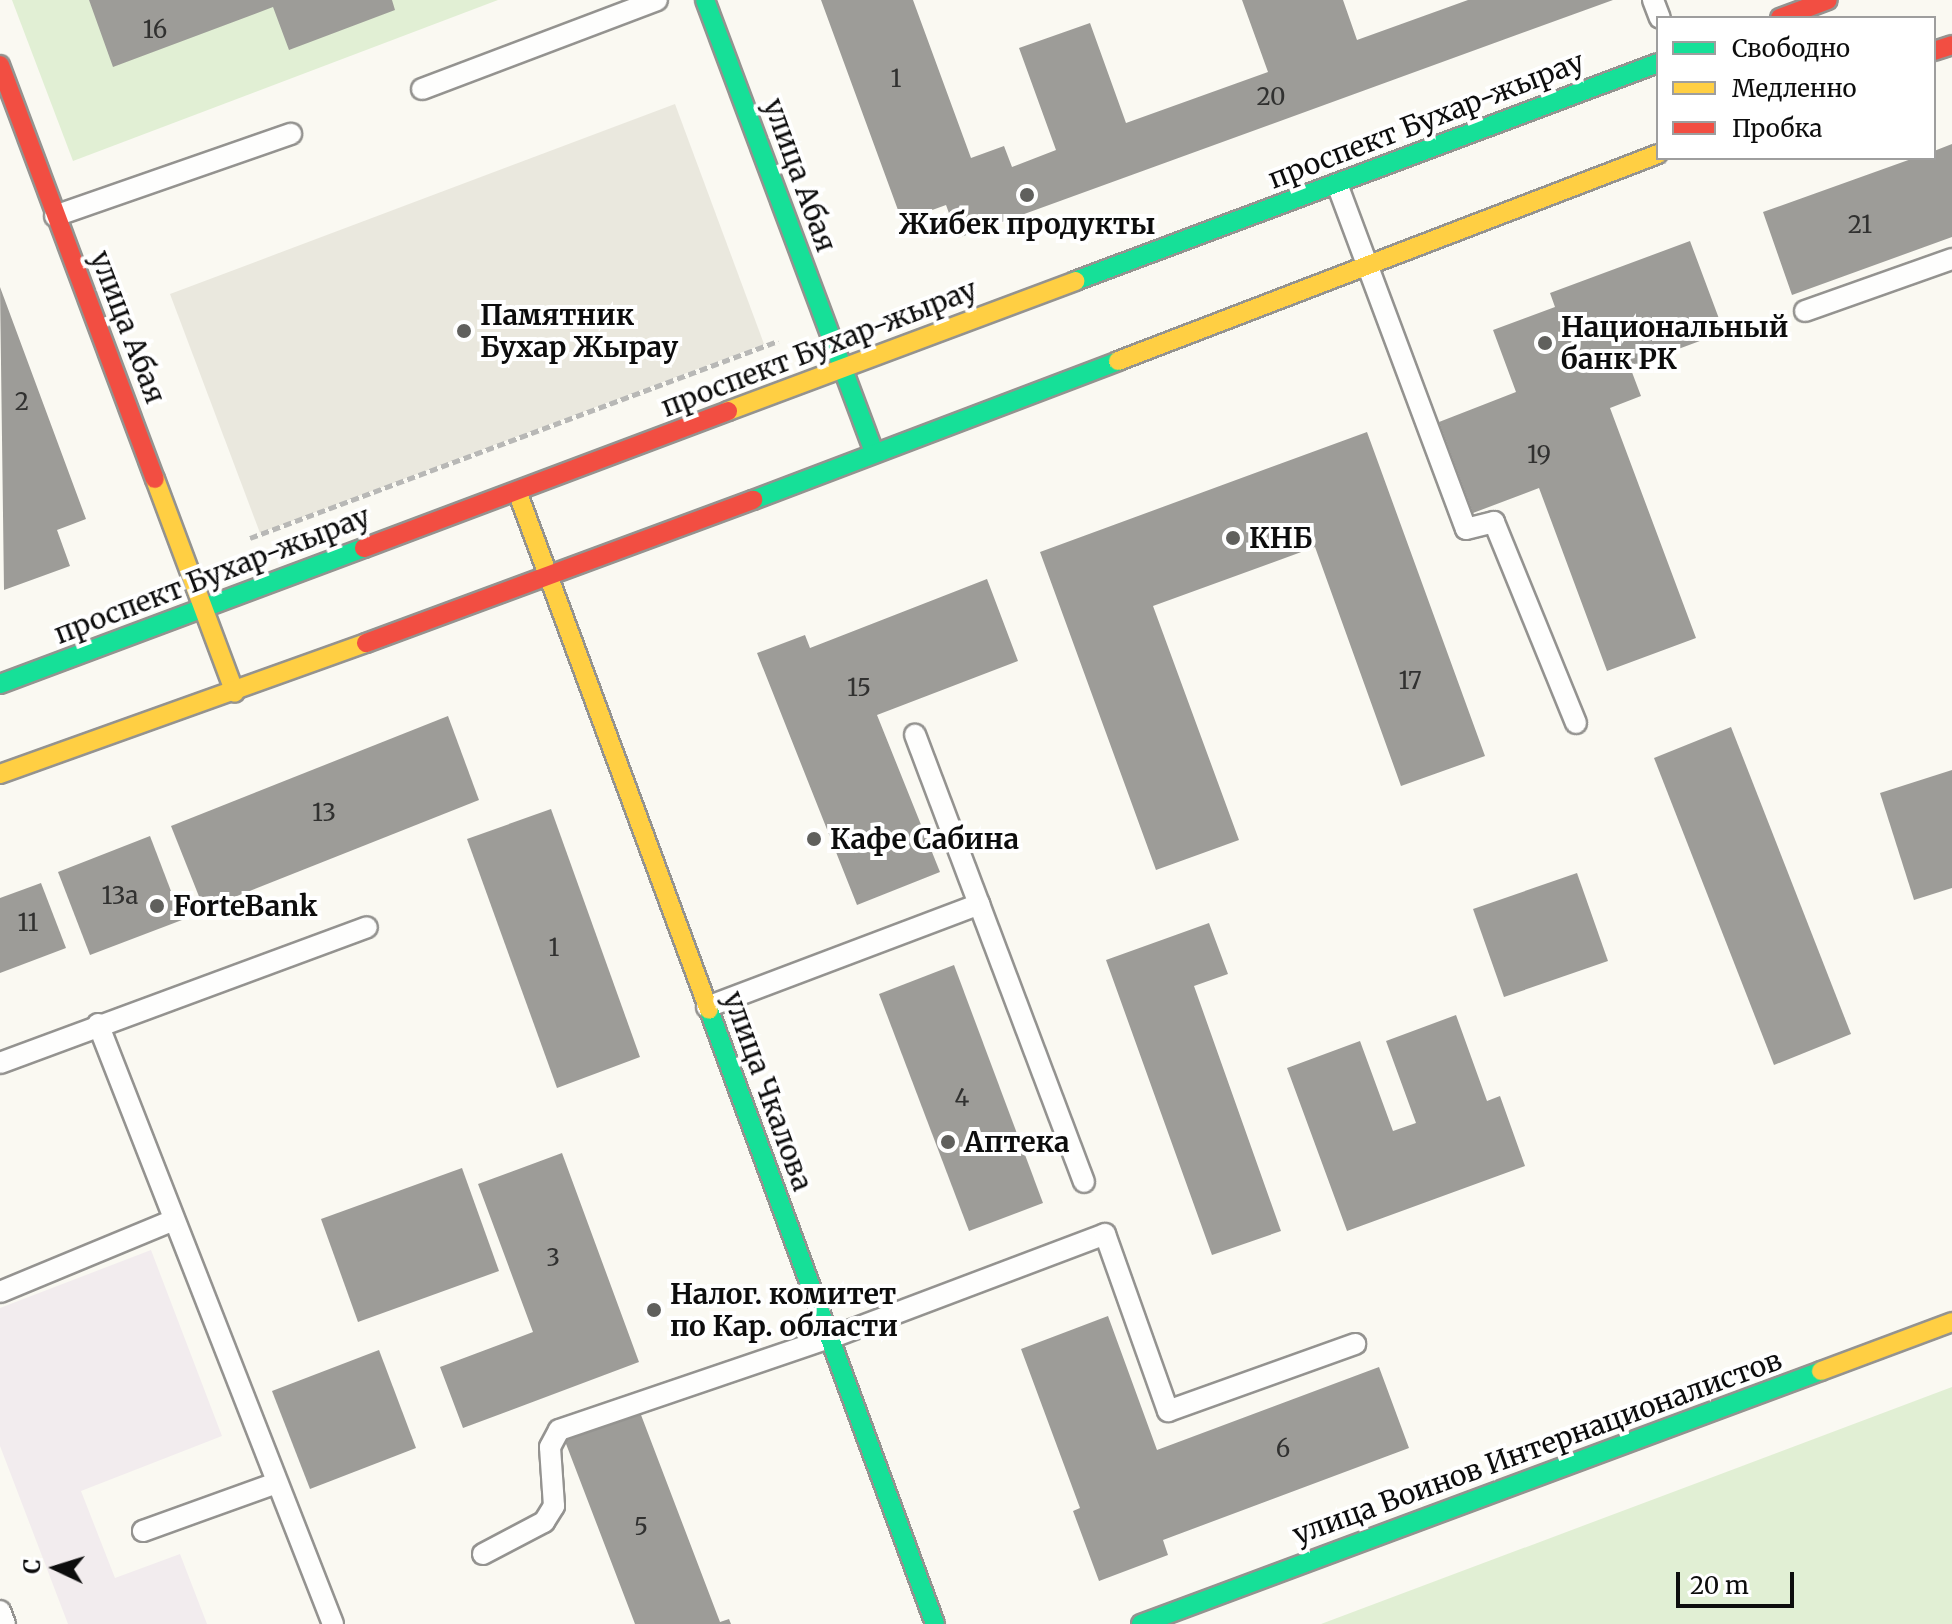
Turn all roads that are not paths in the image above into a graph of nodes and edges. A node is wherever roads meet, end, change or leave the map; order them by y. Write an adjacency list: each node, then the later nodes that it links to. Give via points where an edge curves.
1 (657, 0): 7 (lane)
2 (705, 0): 15 (main road, улица Абая)
3 (1828, 0): 4 (main road)
4 (1785, 16)
5 (1656, 64): 10 (main road, проспект Бухар-жырау)
6 (0, 65): 11 (main road, улица Абая)
7 (422, 89)
8 (291, 134): 11 (lane)
9 (1656, 155): 13 (main road)
10 (1337, 184): 13 (lane); 15 (main road, проспект Бухар-жырау)
11 (55, 216): 19 (main road, улица Абая)
12 (1952, 259): 14 (lane)
13 (1366, 263): 16 (main road); 22 (lane, via 1466,529 1494,522)
14 (1805, 311)
15 (842, 369): 16 (main road, улица Абая); 17 (main road, проспект Бухар-жырау)
16 (874, 453): 18 (main road)
17 (517, 491): 18 (main road, улица Чкалова); 19 (main road, проспект Бухар-жырау)
18 (549, 578): 21 (main road); 27 (main road, улица Чкалова)
19 (206, 607): 20 (main road, проспект Бухар-жырау); 21 (main road, улица Абая)
20 (0, 684)
21 (235, 693): 24 (main road)
22 (1576, 723)
23 (915, 735): 25 (lane)
24 (0, 774)
25 (979, 904): 27 (lane); 30 (lane)
26 (367, 927): 28 (lane)
27 (707, 1007): 34 (main road, улица Чкалова)
28 (98, 1024): 29 (lane); 31 (lane)
29 (0, 1063)
30 (1084, 1182)
31 (174, 1220): 32 (lane); 36 (lane)
32 (0, 1292)
33 (1952, 1322): 43 (main road, улица Воинов Интернационалистов)
34 (830, 1338): 35 (lane, via 1105,1234 1168,1411); 38 (lane, via 559,1430 550,1447 554,1506 544,1522); 42 (main road, улица Чкалова)
35 (1355, 1344)
36 (276, 1483): 37 (lane); 41 (lane)
37 (143, 1531)
38 (483, 1554)
39 (0, 1611): 40 (lane)
40 (5, 1624)
41 (333, 1624)
42 (935, 1624)
43 (1141, 1624)

